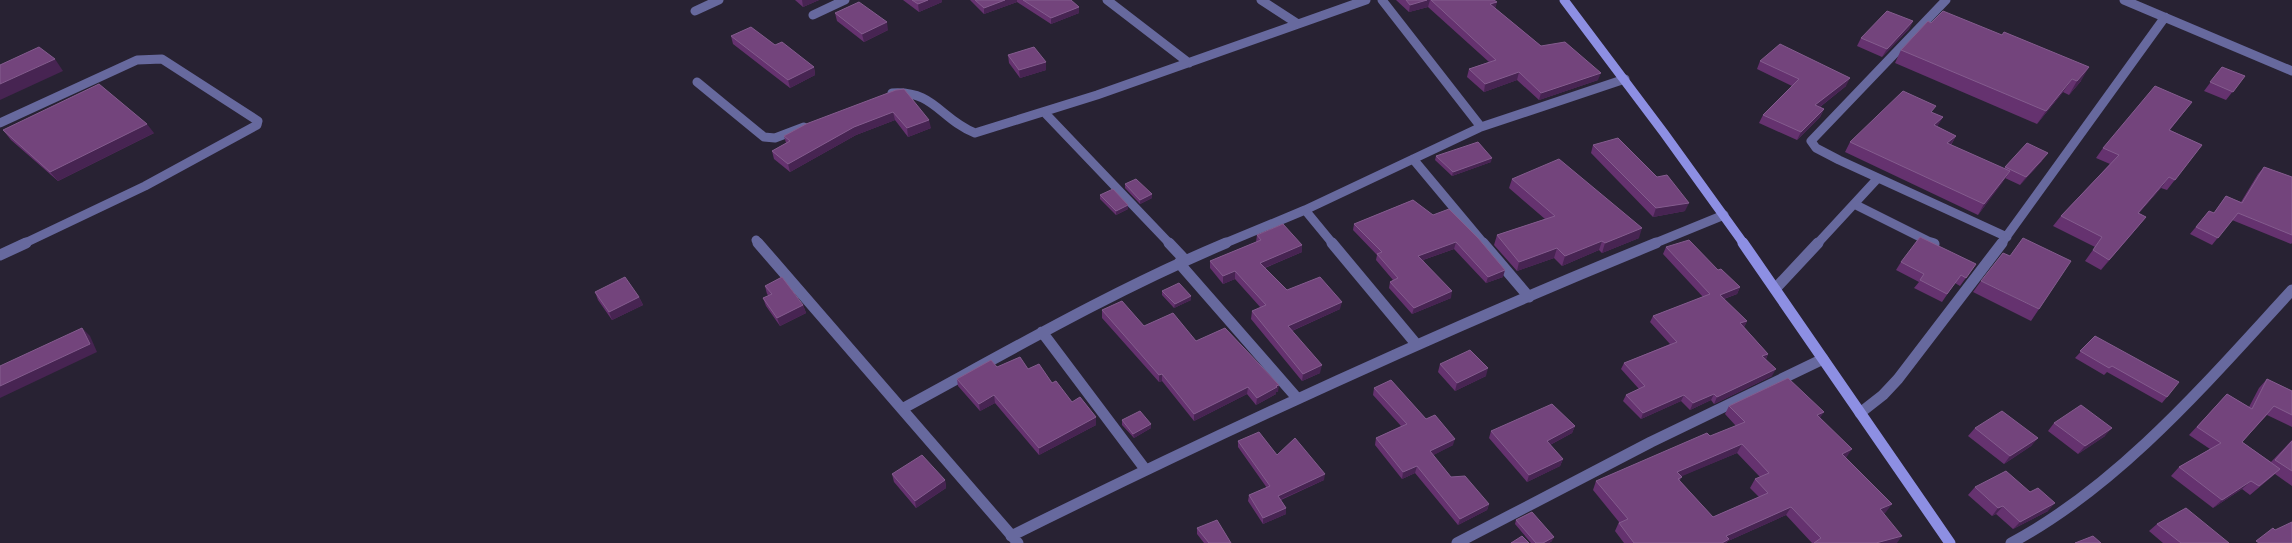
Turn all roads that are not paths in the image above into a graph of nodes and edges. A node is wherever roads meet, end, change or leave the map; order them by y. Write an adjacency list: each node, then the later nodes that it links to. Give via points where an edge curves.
1 (719, 0): 10 (street)
2 (845, 0): 11 (street)
3 (1107, 0): 14 (street)
4 (1261, 0): 13 (street)
5 (1366, 0): 13 (street)
6 (1382, 0): 22 (street)
7 (1564, 0): 16 (street)
8 (1946, 0): 24 (street, via 1811,141 1816,148)
9 (2124, 0): 12 (street)
10 (695, 10)
11 (813, 15)
12 (2165, 17): 15 (street); 28 (street)
13 (1298, 24): 14 (street)
14 (1189, 63): 19 (street)
15 (2292, 71)
16 (1626, 79): 22 (street); 27 (street)
17 (697, 82): 20 (street, via 764,137 775,138)
18 (884, 96): 19 (street, via 893,92 917,92 962,127 975,132)
19 (1044, 112): 32 (street)
20 (815, 122)
21 (0, 123): 31 (street, via 137,60 149,58 162,59 258,121 257,126 144,186)
22 (1481, 127): 23 (street)
23 (1413, 158): 26 (street); 35 (street)
24 (1878, 178): 25 (street); 28 (street)
25 (1854, 204): 30 (street); 33 (street)
26 (1305, 210): 32 (street); 37 (street)
27 (1724, 215): 33 (street); 35 (street)
28 (2007, 237): 41 (street, via 1979,267 1898,379)
29 (756, 240): 40 (street)
30 (1940, 247)
31 (0, 256)
32 (1182, 262): 36 (street); 39 (street)
33 (1775, 288): 38 (street)
34 (2292, 290): 46 (street, via 2187,404 2082,499 2047,524)
35 (1529, 297): 37 (street)
36 (1042, 332): 40 (street); 42 (street)
37 (1416, 345): 39 (street)
38 (1823, 359): 41 (street); 44 (street, via 1669,433)
39 (1297, 398): 42 (street)
40 (902, 408): 43 (street)
41 (1860, 413): 45 (street)
42 (1145, 469): 43 (street)
43 (1015, 539)
44 (1457, 543)
45 (1950, 543)
46 (2011, 543)

